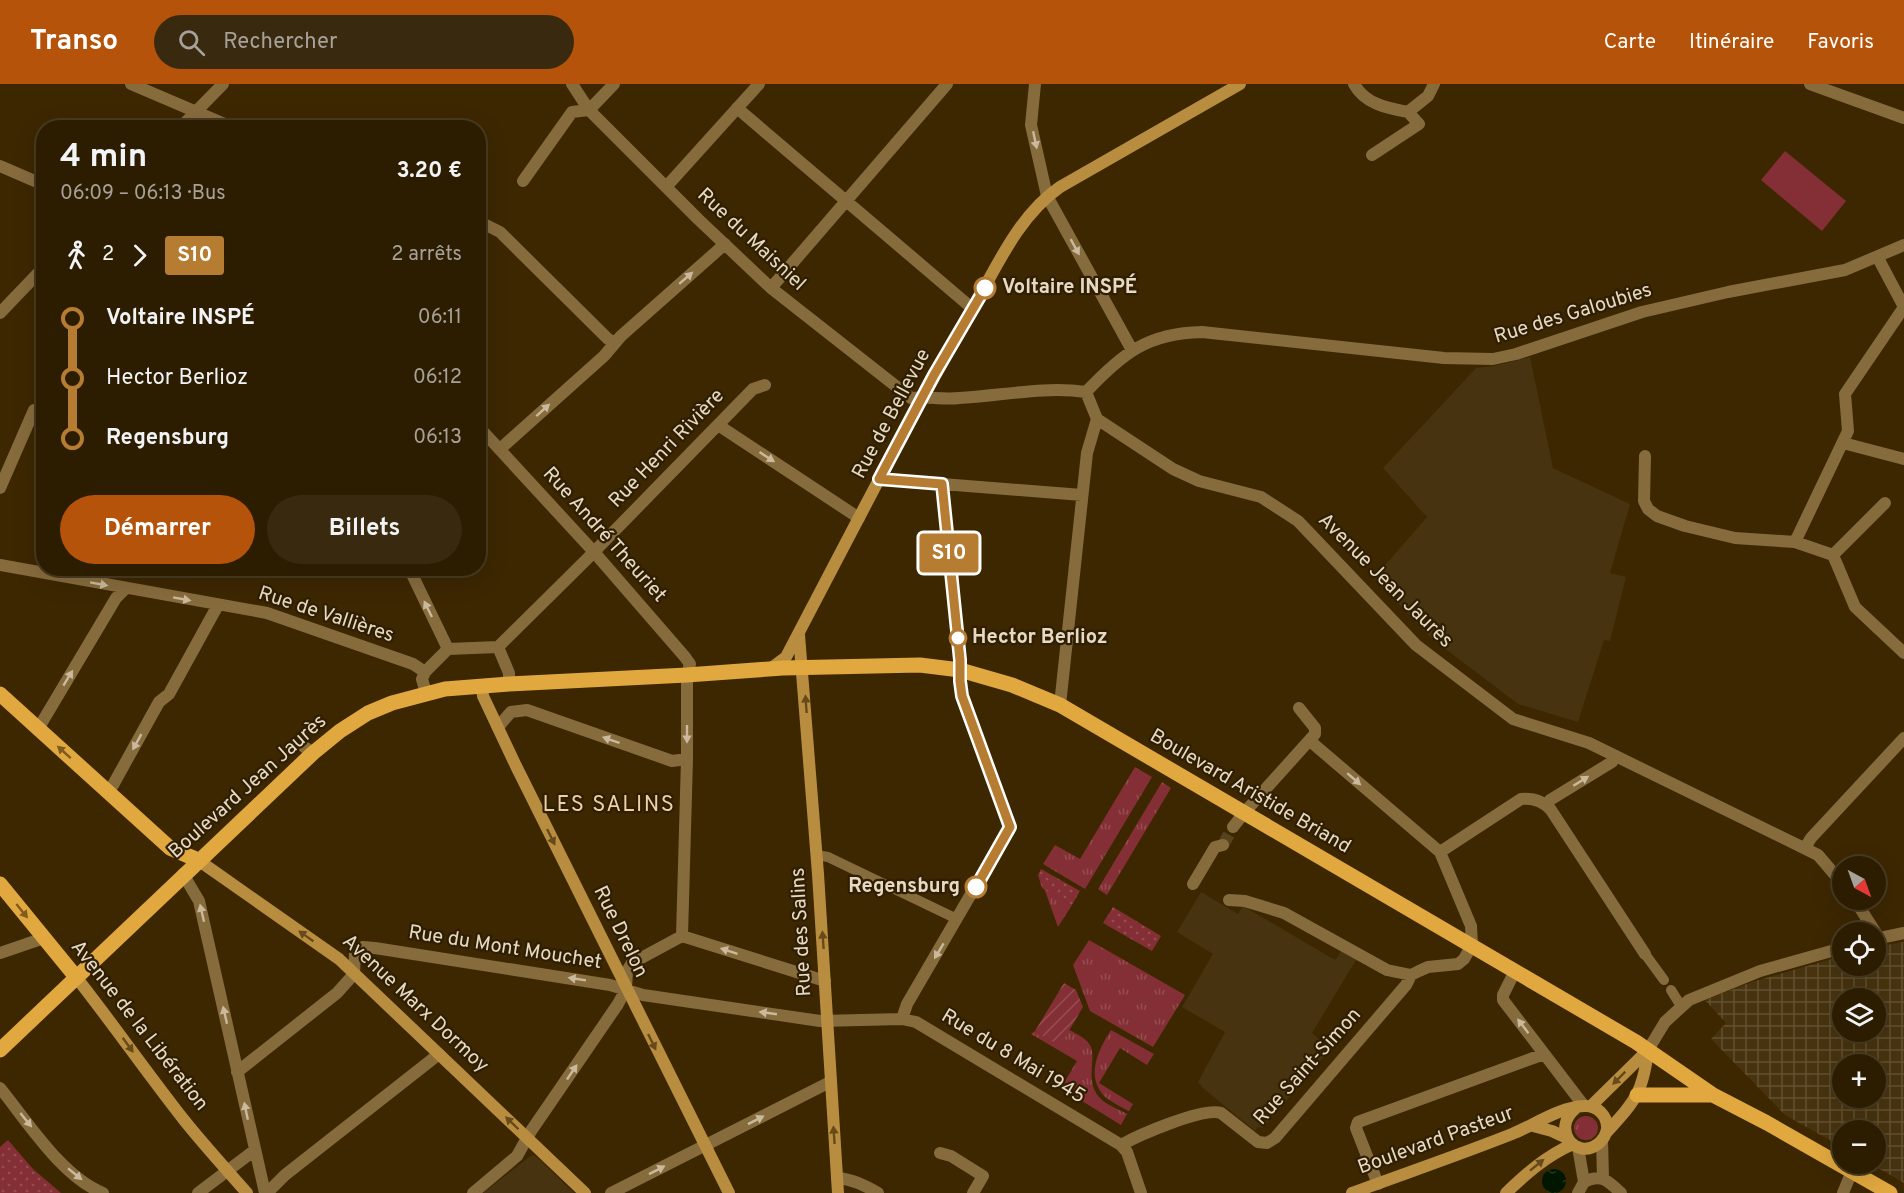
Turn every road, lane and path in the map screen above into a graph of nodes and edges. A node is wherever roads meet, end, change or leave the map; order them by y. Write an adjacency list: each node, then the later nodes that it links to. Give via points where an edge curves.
1 (131, 84): 14 (street)
2 (223, 84): 14 (street)
3 (572, 84): 13 (street, Rue du Maisniel)
4 (614, 84): 13 (street)
5 (759, 84): 12 (street)
6 (946, 84): 25 (street)
7 (1035, 84): 24 (street, one-way to 24, via 1031,125)
8 (1240, 84): 24 (main road, Rue de Bellevue)
9 (1354, 84): 15 (street, via 1373,102)
10 (1434, 84): 15 (street, via 1428,96)
11 (1810, 84): 16 (street)
12 (737, 108): 23 (street); 25 (street)
13 (589, 110): 21 (street, via 572,112); 23 (street, Rue du Maisniel)
14 (196, 111): 17 (street); 18 (street)
15 (1408, 112): 19 (street, via 1419,124)
16 (1904, 118)
17 (188, 120)
18 (216, 120)
19 (1372, 155)
20 (0, 166): 22 (street)
21 (523, 181)
22 (36, 182)
23 (666, 187): 27 (street, Rue du Maisniel)
24 (1047, 196): 33 (main road, Rue de Bellevue, via 1021,226); 36 (street, one-way to 36)
25 (846, 201): 31 (street); 33 (street)
26 (486, 225): 35 (street, via 500,232)
27 (725, 244): 31 (street, Rue du Maisniel); 35 (street, one-way to 27)
28 (1904, 245): 29 (street, Rue des Galoubies)
29 (1878, 258): 32 (street); 36 (street, Rue des Galoubies, via 1845,270 1642,312 1493,359 1444,358 1202,332 1178,332)
30 (36, 275): 34 (street)
31 (771, 288): 39 (street, Rue du Maisniel, via 911,398)
32 (1904, 307): 44 (street, via 1845,394 1848,431)
33 (973, 309): 39 (main road, Rue de Bellevue)
34 (0, 313)
35 (615, 343): 45 (street, one-way to 35)
36 (1132, 350): 38 (street, Rue des Galoubies)
37 (765, 385): 42 (street, Rue Henri Rivière, via 753,389)
38 (1086, 392): 39 (street, via 1065,389 955,399); 41 (street)
39 (923, 396): 48 (main road, Rue de Bellevue)
40 (34, 410): 50 (street)
41 (1097, 419): 51 (street, via 1088,447); 82 (street, Avenue Jean Jaurès, via 1185,476 1261,497 1287,512 1416,645 1513,719 1589,743)
42 (718, 425): 53 (street, one-way to 53); 55 (street, Rue Henri Rivière)
43 (486, 434): 45 (street, Rue André Theuriet)
44 (1843, 443): 47 (street); 54 (street)
45 (500, 449): 55 (street, Rue André Theuriet)
46 (1645, 456): 54 (street, via 1644,501 1657,516 1735,538)
47 (1904, 459)
48 (879, 479): 49 (street); 53 (main road, Rue de Bellevue)
49 (942, 484): 51 (street); 69 (street)
50 (0, 488)
51 (1082, 495): 76 (street)
52 (1885, 502): 56 (street)
53 (859, 518): 63 (main road, Rue de Bellevue)
54 (1795, 542): 56 (street)
55 (594, 552): 64 (street, Rue Henri Rivière); 71 (street, Rue André Theuriet, via 686,657 690,664)
56 (1833, 555): 66 (street, via 1856,607)
57 (0, 565): 58 (street, Rue de Vallières)
58 (36, 570)
59 (75, 576): 61 (street, Rue de Vallières, one-way to 61)
60 (413, 576): 65 (street, one-way to 60)
61 (125, 589): 62 (street, Rue de Vallières, one-way to 62); 79 (street, one-way to 61)
62 (218, 605): 70 (street, Rue de Vallières, via 285,618 413,664); 84 (street, one-way to 84, via 169,694 159,702)
63 (799, 632): 67 (main road); 68 (main road, Rue de Bellevue, via 786,657)
64 (498, 647): 65 (street); 72 (street, via 509,673)
65 (448, 649): 70 (street)
66 (1904, 653)
67 (801, 669): 68 (main road, Boulevard Jean Jaurès); 69 (main road, Boulevard Aristide Briand, via 904,664); 92 (main road, Rue des Salins, one-way to 67)
68 (769, 670): 71 (main road, Boulevard Jean Jaurès)
69 (960, 670): 76 (main road, Boulevard Aristide Briand, via 1012,685); 99 (street, via 962,696 1010,827)
70 (425, 672): 74 (street, via 422,680)
71 (687, 675): 72 (main road, Boulevard Jean Jaurès); 83 (street, Rue André Theuriet, one-way to 83)
72 (509, 684): 73 (main road, Boulevard Jean Jaurès)
73 (482, 686): 74 (main road, Boulevard Jean Jaurès); 78 (main road, Rue Drelon)
74 (426, 693): 93 (main road, Boulevard Jean Jaurès, via 368,714 307,748)
75 (0, 694): 79 (main road, Avenue Marx Dormoy)
76 (1060, 705): 86 (main road, Boulevard Aristide Briand)
77 (1299, 708): 81 (street, via 1315,728)
78 (498, 727): 83 (street, one-way to 78, via 672,761 527,710 511,712); 116 (main road, Rue Drelon, one-way to 116)
79 (38, 729): 84 (main road, Avenue Marx Dormoy, one-way to 79)
80 (1904, 738): 90 (street)
81 (1310, 741): 86 (street); 91 (street, one-way to 91)
82 (1616, 756): 85 (street, one-way to 82, via 1550,800); 90 (street, Avenue Jean Jaurès)
83 (687, 759): 101 (street, Rue André Theuriet)
84 (107, 792): 89 (main road, Avenue Marx Dormoy)
85 (1547, 806): 91 (street, via 1532,798 1521,799); 108 (street)
86 (1244, 813): 87 (street); 104 (main road, Boulevard Aristide Briand)
87 (1233, 827)
88 (1223, 845): 97 (street, via 1215,847)
89 (171, 848): 93 (main road, Avenue Marx Dormoy); 95 (main road, Avenue Marx Dormoy)
90 (1805, 848): 94 (street, Avenue Jean Jaurès, via 1818,855)
91 (1440, 852): 104 (street, via 1471,926)
92 (817, 855): 99 (street); 115 (main road, Rue des Salins, one-way to 92)
93 (198, 860): 95 (main road, Boulevard Jean Jaurès); 109 (main road, Avenue Marx Dormoy, one-way to 93)
94 (1832, 871)
95 (183, 874): 113 (main road, Boulevard Jean Jaurès); 125 (street, one-way to 95, via 199,901)
96 (0, 884): 103 (main road, Avenue de la Libération, one-way to 103)
97 (1192, 884)
98 (1229, 900): 112 (street, via 1284,913 1387,970)
99 (957, 919): 119 (street, one-way to 119)
100 (1904, 933): 102 (street)
101 (682, 936): 115 (street, one-way to 101); 116 (street, via 632,963 627,971)
102 (1886, 936)
103 (44, 938): 106 (street); 113 (main road, Avenue de la Libération)
104 (1472, 945): 110 (main road, Boulevard Aristide Briand); 112 (street, via 1458,964 1428,967)
105 (1832, 951): 118 (street, via 1760,971)
106 (0, 952)
107 (355, 953): 109 (street, Rue du Mont Mouchet); 111 (street); 116 (street, Rue du Mont Mouchet, one-way to 107, via 375,948 363,947)
108 (1645, 954): 114 (street)
109 (339, 959): 111 (main road, Avenue Marx Dormoy)
110 (1515, 971): 122 (main road, Boulevard Aristide Briand); 124 (street, one-way to 110, via 1503,1000)
111 (354, 974): 123 (main road, Avenue Marx Dormoy); 125 (street, via 337,993)
112 (1411, 975): 135 (street, Rue Saint-Simon, via 1267,1143 1258,1142 1214,1110)
113 (76, 977): 121 (main road, Boulevard Jean Jaurès); 140 (main road, Avenue de la Libération, one-way to 140)
114 (1664, 980)
115 (825, 981): 120 (main road, Rue des Salins)
116 (626, 989): 120 (street, Rue du Mont Mouchet, one-way to 116, via 643,995); 133 (street, one-way to 116); 136 (main road, Rue Drelon, one-way to 136)
117 (1671, 990): 118 (street)
118 (1681, 1006): 122 (street, via 1665,1022)
119 (902, 1019): 120 (street, Rue du 8 Mai 1945); 135 (street, Rue du 8 Mai 1945, via 923,1026)
120 (826, 1022): 126 (main road, Rue des Salins)
121 (0, 1050)
122 (1648, 1050): 128 (main road); 129 (main road, Boulevard Aristide Briand); 130 (main road, Boulevard Pasteur, one-way to 130)
123 (439, 1054): 133 (main road, Avenue Marx Dormoy, one-way to 123); 144 (street)
124 (1544, 1054): 130 (street); 147 (street, via 1358,1122 1356,1128)
125 (237, 1072): 137 (street, one-way to 125)
126 (830, 1083): 136 (street, one-way to 126); 145 (main road, Rue des Salins, one-way to 126)
127 (0, 1088): 149 (street, one-way to 149, via 51,1152 73,1174)
128 (1638, 1095): 129 (main road); 132 (main road)
129 (1713, 1095): 139 (main road, Boulevard Aristide Briand)
130 (1583, 1107): 131 (main road, Boulevard Pasteur); 132 (main road, via 1602,1113 1606,1119); 134 (main road, via 1566,1119 1565,1132)
131 (1533, 1126): 134 (main road, Boulevard Pasteur); 147 (main road, Boulevard Pasteur)
132 (1604, 1136): 134 (main road, via 1592,1148); 146 (street)
133 (528, 1138): 153 (street, via 517,1156); 154 (main road, Avenue Marx Dormoy)
134 (1573, 1143): 148 (street); 162 (main road, one-way to 134, via 1538,1163)
135 (1121, 1145): 160 (street)
136 (704, 1146): 155 (street, one-way to 136); 156 (main road, Rue Drelon)
137 (255, 1150): 140 (street); 141 (street)
138 (940, 1153): 159 (street, via 983,1176)
139 (1832, 1160)
140 (226, 1171): 150 (street); 151 (main road, Avenue de la Libération)
141 (260, 1172): 144 (street); 152 (street)
142 (1851, 1174): 164 (street)
143 (1857, 1174): 165 (main road, Boulevard Aristide Briand)
144 (285, 1175): 152 (street)
145 (837, 1178): 157 (main road, Rue des Salins); 158 (street)
146 (1603, 1178): 148 (street, via 1593,1178); 163 (street)
147 (1378, 1184): 161 (main road, Boulevard Pasteur)
148 (1581, 1188)
149 (103, 1193)
150 (198, 1193)
151 (247, 1193)
152 (266, 1193)
153 (472, 1193)
154 (585, 1193)
155 (610, 1193)
156 (729, 1193)
157 (838, 1193)
158 (878, 1193)
159 (973, 1193)
160 (1141, 1193)
161 (1352, 1193)
162 (1506, 1193)
163 (1621, 1193)
164 (1843, 1193)
165 (1890, 1193)

